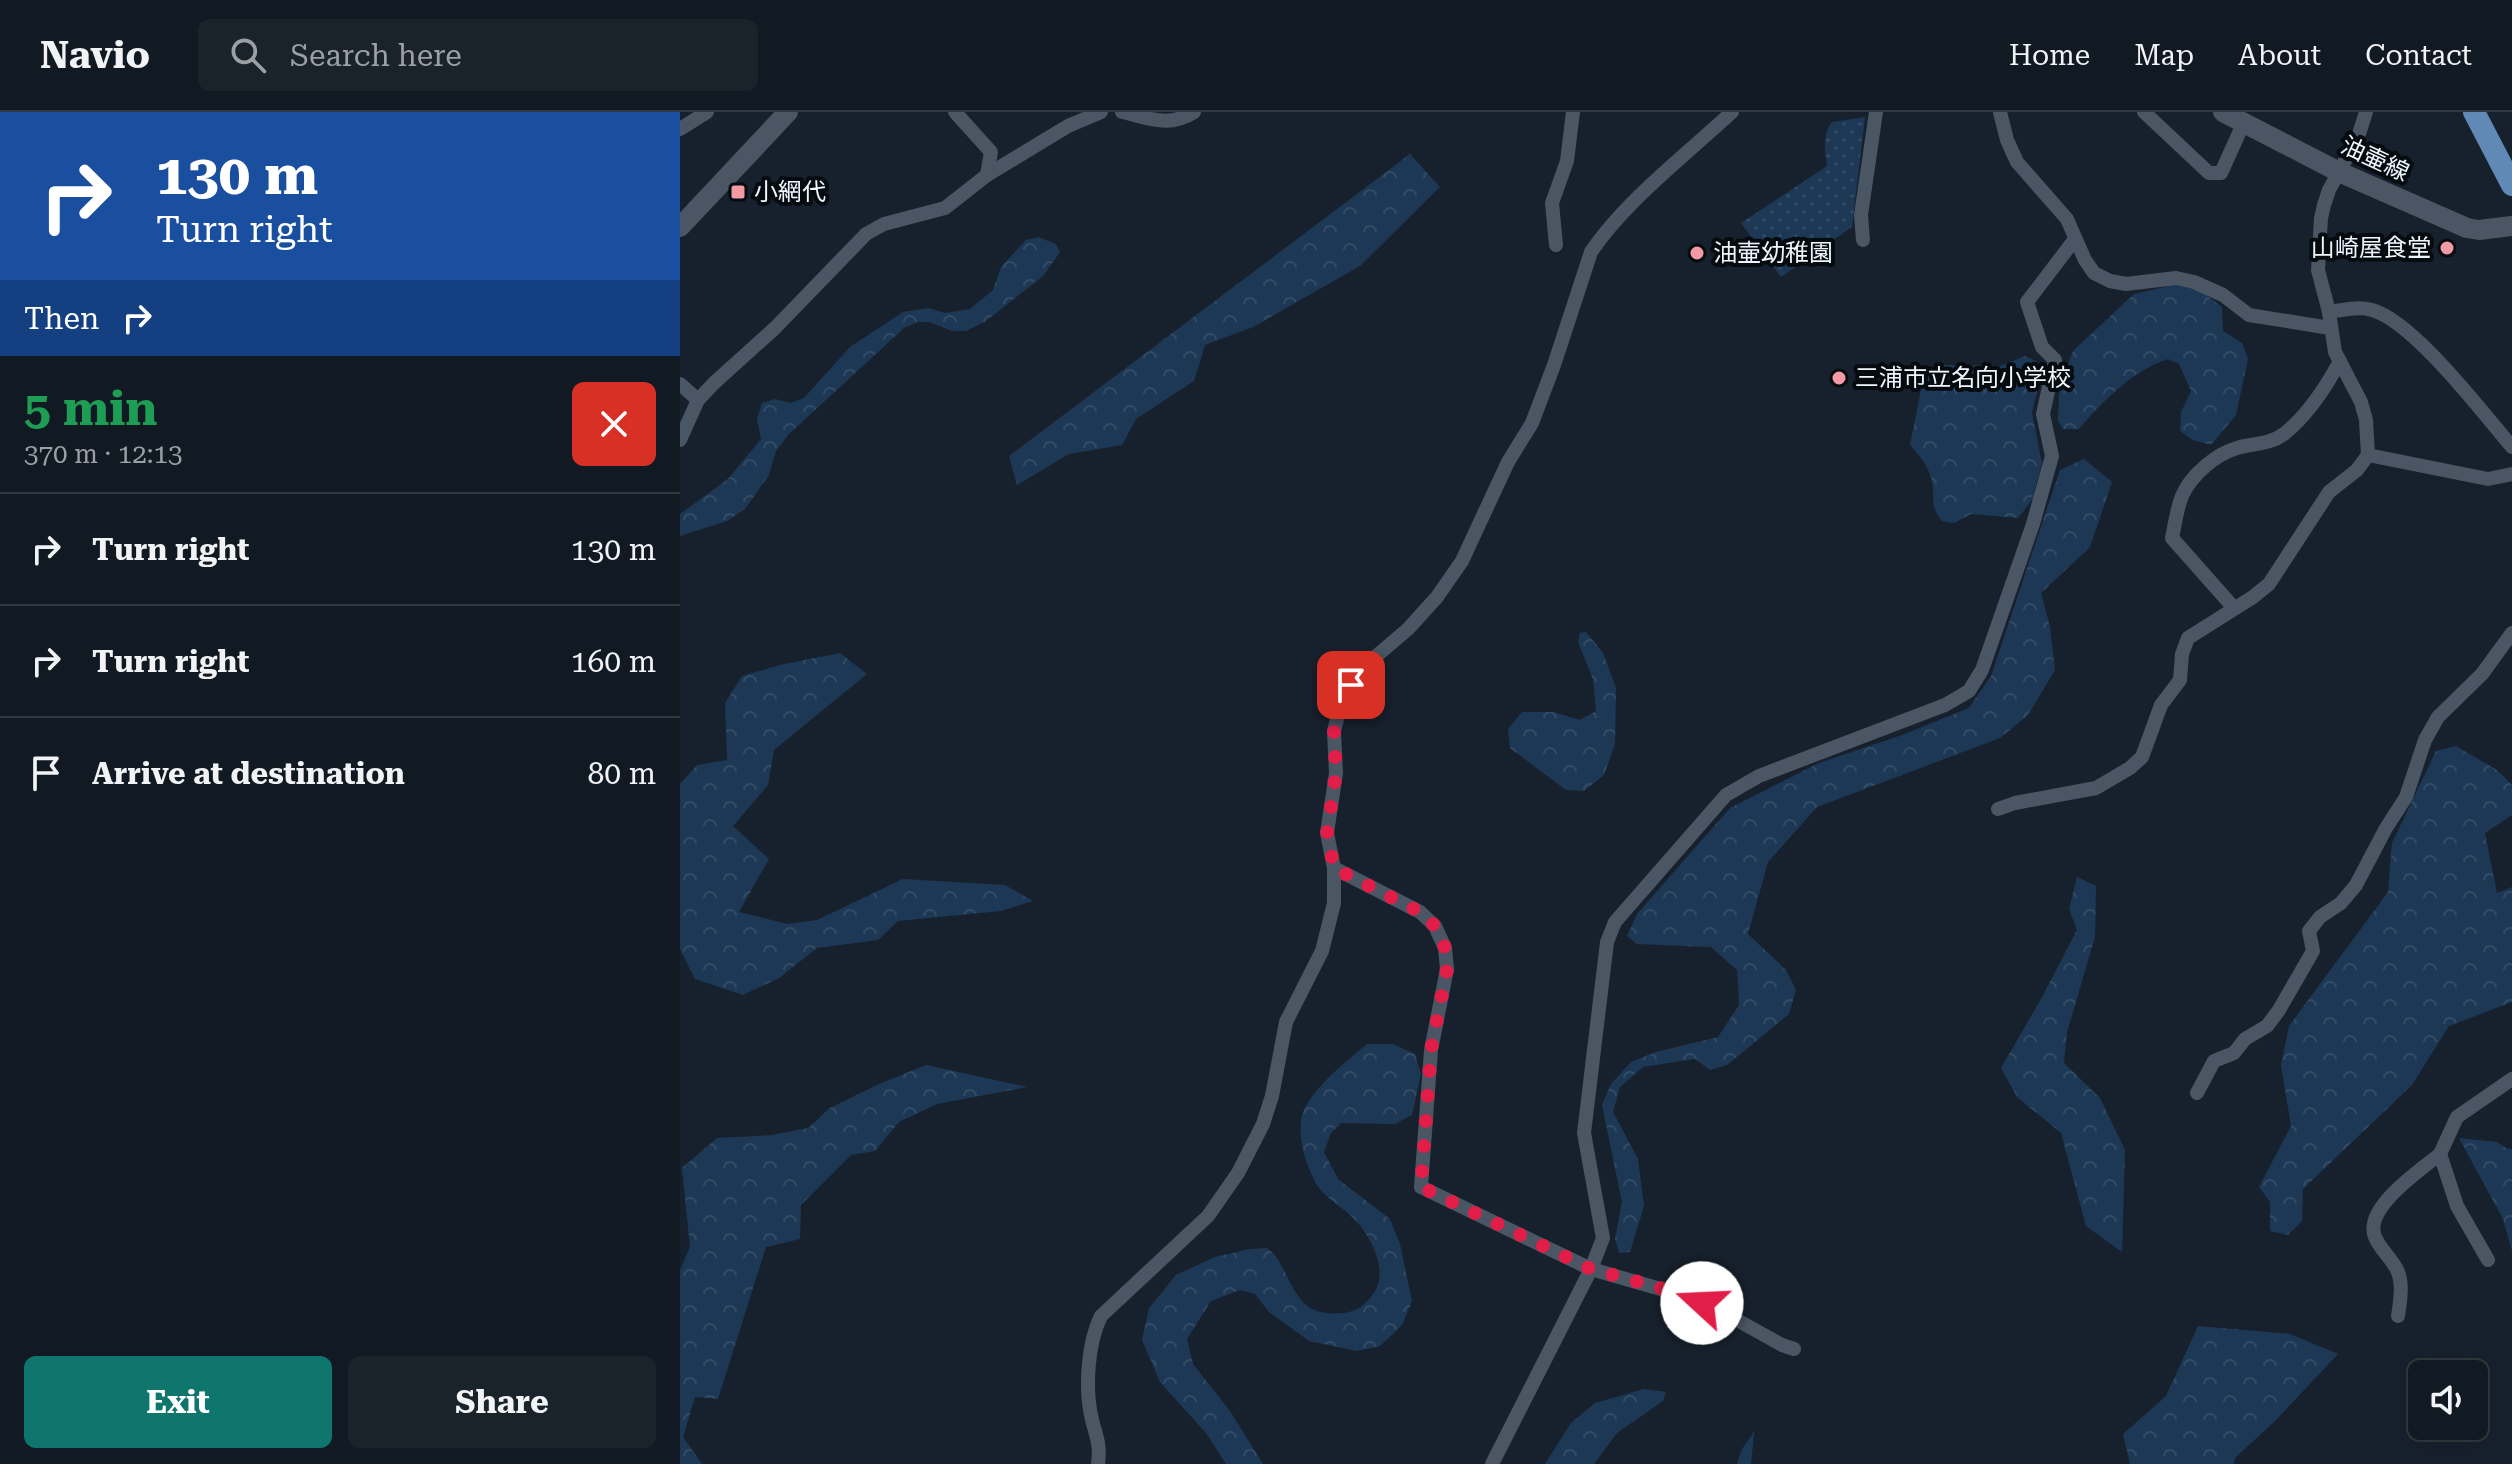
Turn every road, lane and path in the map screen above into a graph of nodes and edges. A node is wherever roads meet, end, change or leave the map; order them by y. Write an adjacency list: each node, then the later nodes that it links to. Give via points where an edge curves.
1 (707, 112): 16 (street)
2 (788, 112): 21 (main road)
3 (955, 112): 18 (street, via 991,152)
4 (1101, 112): 18 (street)
5 (1122, 112): 6 (street, via 1168,122)
6 (1194, 112)
7 (1573, 112): 24 (street, via 1567,161 1552,203)
8 (1732, 112): 37 (street, via 1599,239 1532,423 1462,561 1408,629 1361,669 1342,700 1334,731 1336,773 1327,833)
9 (1876, 112): 23 (street, via 1861,215)
10 (2000, 112): 22 (street, via 2017,162 2067,219)
11 (2144, 112): 15 (street, via 2209,173 2221,173)
12 (2223, 112): 15 (main road, 油壷線)
13 (2366, 112): 17 (street)
14 (2474, 112): 19 (main road)
15 (2244, 122): 17 (main road, 油壷線)
16 (680, 129)
17 (2339, 172): 20 (main road, 油壷線, via 2467,228); 25 (street, via 2321,218 2318,270)
18 (987, 175): 29 (street, via 945,208 866,234)
19 (2512, 185)
20 (2512, 226)
21 (680, 227)
22 (2075, 239): 26 (street, via 2094,273 2110,281 2176,278 2223,295 2249,315); 42 (street, via 2027,302 2042,347 2055,360 2043,414 2052,456 1982,670 1969,691 1759,776 1726,795 1615,922 1607,942 1584,1133 1603,1238)
23 (1863, 240)
24 (1556, 245)
25 (2329, 312): 26 (street); 31 (street, via 2369,309 2398,323)
26 (2330, 328): 27 (street)
27 (2340, 361): 32 (street, via 2361,402); 34 (street, via 2328,383 2282,435 2222,453 2182,495 2172,538)
28 (680, 384): 29 (street)
29 (698, 400): 30 (street)
30 (680, 440)
31 (2512, 447)
32 (2368, 455): 33 (street, via 2488,479); 34 (street, via 2329,492 2269,584)
33 (2512, 474)
34 (2234, 608): 36 (street, via 2188,638 2180,680 2161,705 2142,757 2130,768 2096,788)
35 (2512, 633): 39 (street, via 2482,674 2438,717 2406,797 2356,885 2309,931 2313,951 2279,1010 2234,1053 2214,1061)
36 (1998, 809)
37 (1334, 868): 42 (street, via 1420,912 1435,926 1445,948 1447,969 1431,1050 1421,1187); 45 (street, via 1334,903 1322,951 1286,1022 1272,1096 1238,1173 1208,1216 1101,1316 1093,1331 1090,1412 1100,1446)
38 (2512, 1079): 40 (street, via 2457,1117)
39 (2197, 1093)
40 (2440, 1154): 41 (street, via 2457,1206); 43 (street, via 2395,1191 2374,1222 2373,1234 2398,1270)
41 (2488, 1260)
42 (1591, 1269): 44 (street, via 1685,1296); 46 (street)
43 (2398, 1316)
44 (1794, 1349)
45 (1098, 1464)
46 (1492, 1464)

